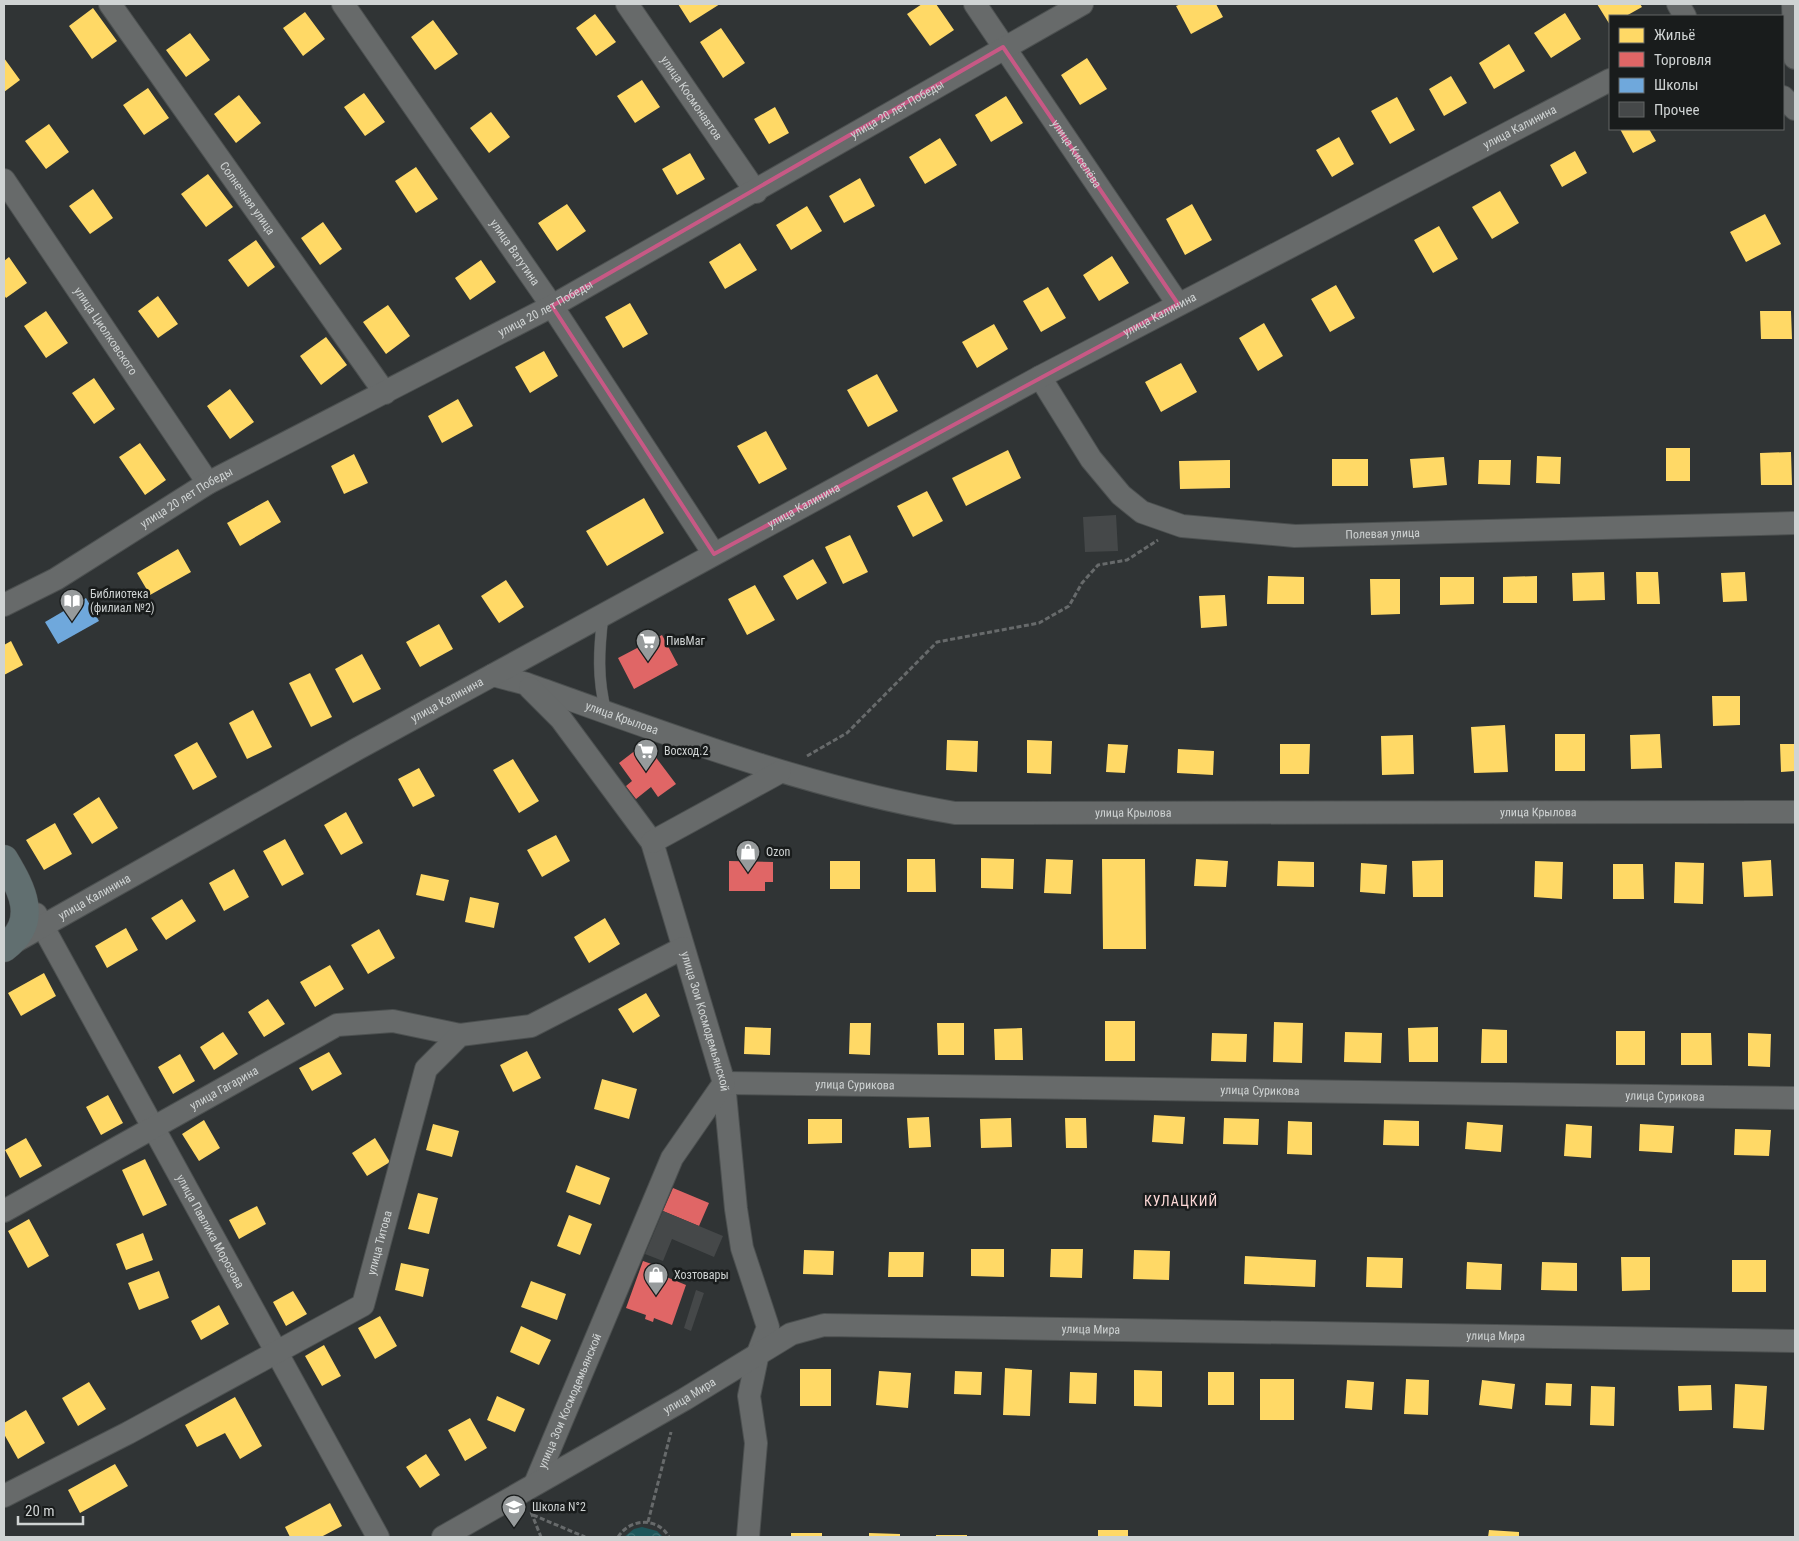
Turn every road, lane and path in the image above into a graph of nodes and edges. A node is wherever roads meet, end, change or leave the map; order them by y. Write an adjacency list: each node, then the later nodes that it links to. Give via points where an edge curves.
1 (110, 4): 19 (street, Солнечная улица)
2 (343, 4): 17 (street, улица Ватутина)
3 (627, 4): 15 (street, улица Космонавтов)
4 (975, 4): 9 (street, улица Киселёва)
5 (1082, 4): 9 (street, улица 20 лет Победы)
6 (1678, 4): 8 (street)
7 (1793, 4): 10 (street)
8 (1684, 15)
9 (1003, 47): 15 (street, улица 20 лет Победы); 16 (street, улица Киселёва)
10 (1795, 58)
11 (1609, 81): 16 (street, улица Калинина)
12 (1784, 99): 13 (street)
13 (1795, 109)
14 (4, 180): 20 (street, улица Циолковского)
15 (756, 192): 17 (street, улица 20 лет Победы)
16 (1178, 304): 18 (street, улица Калинина)
17 (552, 306): 19 (street, улица 20 лет Победы); 23 (street, улица Ватутина)
18 (1040, 377): 22 (street, Полевая улица, via 1091,459 1121,495 1142,512); 23 (street, улица Калинина)
19 (385, 393): 20 (street, улица 20 лет Победы)
20 (208, 483): 24 (street, улица 20 лет Победы, via 56,579)
21 (1795, 523): 22 (street, Полевая улица, via 1295,536)
22 (1182, 526): 29 (path, via 1127,560 1098,566 1082,583 1069,606 1040,623 937,642 847,733)
23 (714, 554): 25 (street, улица Калинина)
24 (4, 605)
25 (603, 615): 26 (street, улица Калинина); 28 (lane, via 598,676)
26 (493, 675): 27 (street, улица Крылова); 34 (street, улица Калинина)
27 (526, 684): 28 (street, улица Крылова); 31 (street, улица Зои Космодемьянской, via 561,719)
28 (606, 712): 29 (street, улица Крылова)
29 (780, 772): 30 (street, улица Крылова, via 903,804 956,813); 31 (street)
30 (1795, 812)
31 (652, 842): 36 (street, улица Зои Космодемьянской)
32 (4, 859): 33 (main road)
33 (21, 887): 34 (street, улица Павлика Морозова); 35 (main road, via 24,918 20,932)
34 (43, 926): 35 (street, улица Калинина); 40 (street, улица Павлика Морозова)
35 (5, 947)
36 (683, 948): 37 (street, via 531,1026); 38 (street, улица Зои Космодемьянской)
37 (460, 1034): 40 (street, улица Гагарина, via 393,1021 337,1025); 44 (street, улица Титова, via 426,1069 363,1304)
38 (724, 1083): 39 (street, улица Сурикова); 43 (street, via 742,1248 768,1327); 46 (street, улица Зои Космодемьянской, via 672,1158)
39 (1795, 1098)
40 (153, 1129): 41 (street, улица Гагарина); 44 (street, улица Павлика Морозова)
41 (4, 1211)
42 (1795, 1342): 43 (street, улица Мира, via 824,1326 791,1334)
43 (758, 1353): 46 (street, улица Мира, via 685,1399); 57 (street, via 749,1396 756,1443)
44 (276, 1354): 47 (street, улица Титова); 51 (street, улица Павлика Морозова)
45 (672, 1426): 50 (path)
46 (536, 1484): 52 (street, улица Мира)
47 (4, 1496)
48 (530, 1509): 49 (path)
49 (533, 1515): 53 (path); 54 (path)
50 (648, 1522): 55 (path, via 632,1524); 56 (path, via 659,1526)
51 (378, 1537)
52 (443, 1537)
53 (541, 1537)
54 (585, 1537)
55 (618, 1537)
56 (669, 1537)
57 (748, 1537)

